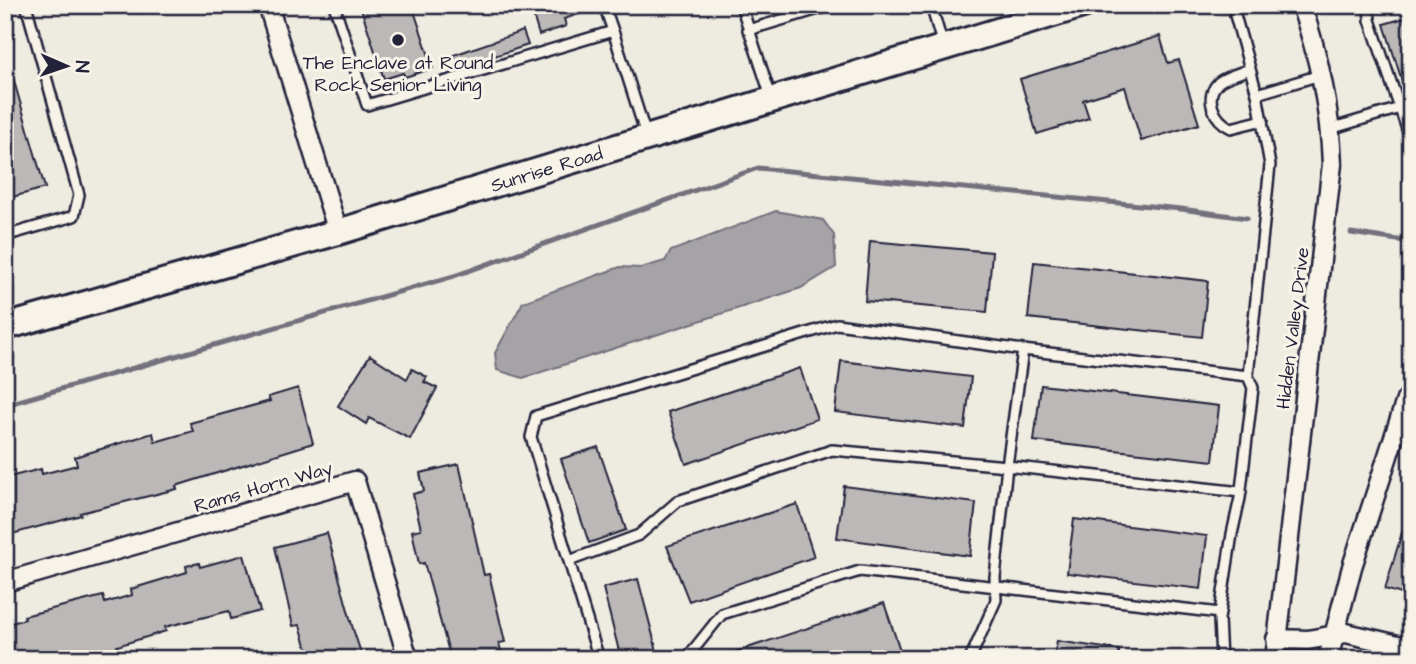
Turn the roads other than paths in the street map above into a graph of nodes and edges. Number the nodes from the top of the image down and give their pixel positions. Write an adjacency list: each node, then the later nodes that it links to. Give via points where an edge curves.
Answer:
1 (26, 5): 25 (lane, via 79,195 74,216)
2 (268, 5): 24 (street)
3 (334, 5): 13 (lane, via 368,105)
4 (604, 5): 13 (lane)
5 (741, 5): 12 (lane)
6 (832, 5): 12 (lane)
7 (931, 5): 14 (lane)
8 (1301, 5): 16 (street, Hidden Valley Drive)
9 (1372, 5): 19 (lane, via 1370,20)
10 (1073, 7): 14 (main road, Sunrise Road)
11 (1235, 15): 15 (lane)
12 (748, 30): 18 (lane)
13 (613, 31): 22 (lane)
14 (944, 47): 18 (main road, Sunrise Road)
15 (1250, 69): 17 (lane); 20 (lane, via 1220,81 1214,90 1213,110 1231,128)
16 (1320, 75): 17 (lane); 21 (street, Hidden Valley Drive)
17 (1257, 94): 20 (lane)
18 (772, 100): 22 (main road, Sunrise Road)
19 (1400, 108): 21 (lane); 23 (lane)
20 (1263, 121): 28 (lane, via 1270,165)
21 (1330, 129): 37 (street, Hidden Valley Drive, via 1332,164 1319,288)
22 (647, 137): 24 (main road, Sunrise Road)
23 (1411, 141)
24 (338, 232): 26 (main road, Sunrise Road)
25 (5, 236)
26 (5, 327)
27 (1023, 350): 28 (lane); 30 (lane); 32 (lane, via 836,324 536,416 531,437)
28 (1248, 376): 31 (lane, via 1253,388)
29 (1411, 394): 36 (street, via 1352,567)
30 (1006, 466): 31 (lane); 32 (lane, via 832,450 678,501 639,535); 34 (lane)
31 (1241, 492): 35 (lane)
32 (569, 561): 40 (lane)
33 (5, 582): 39 (street, Rams Horn Way, via 355,481)
34 (995, 587): 35 (lane); 41 (lane, via 860,571 722,614); 42 (lane, via 996,600)
35 (1220, 613): 43 (lane)
36 (1335, 634): 37 (street, via 1308,640); 38 (street); 45 (street)
37 (1276, 639): 44 (street, Hidden Valley Drive)
38 (1411, 648)
39 (408, 659)
40 (599, 659)
41 (686, 659)
42 (970, 659)
43 (1221, 659)
44 (1275, 659)
45 (1328, 659)

